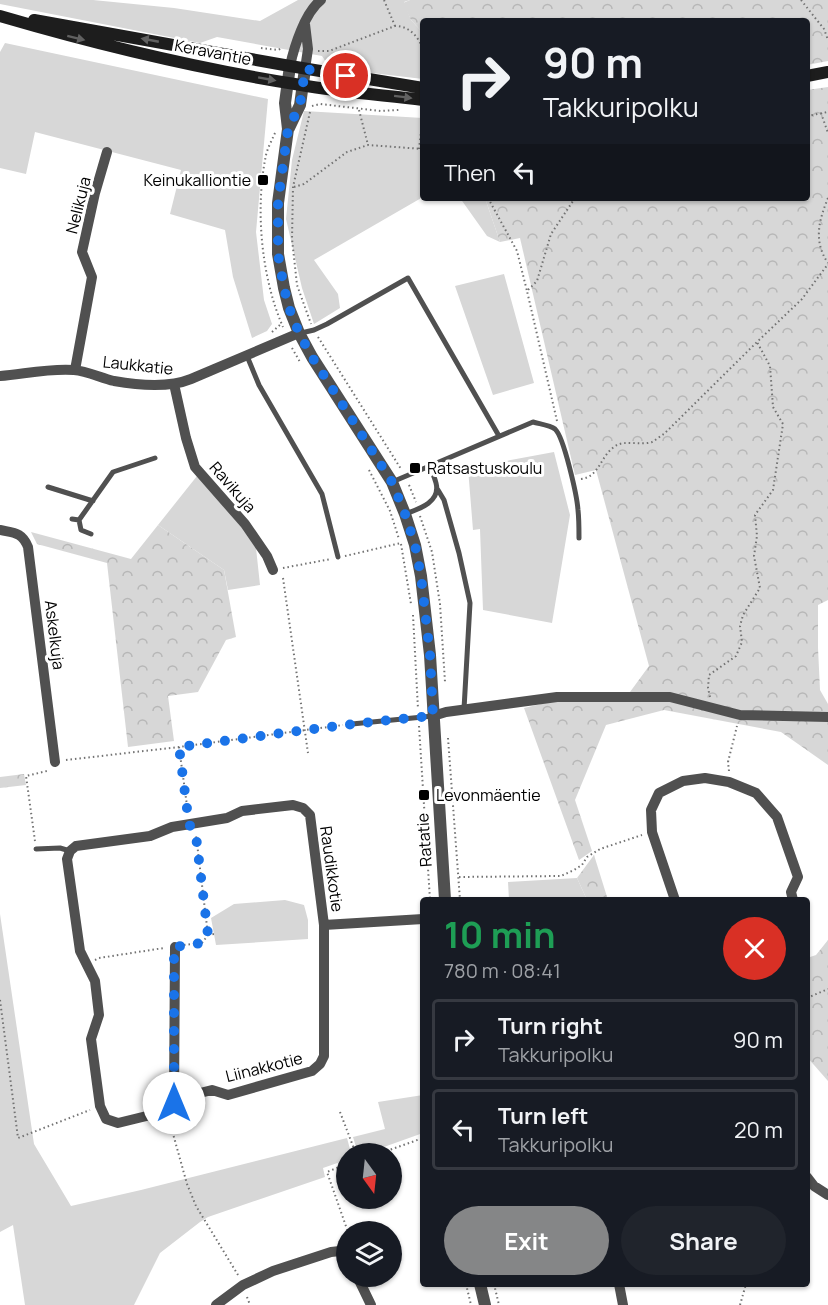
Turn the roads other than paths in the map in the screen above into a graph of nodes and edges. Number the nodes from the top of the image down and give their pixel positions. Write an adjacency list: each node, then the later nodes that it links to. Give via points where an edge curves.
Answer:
1 (321, 0): 3 (street)
2 (0, 15): 4 (main road, Keravantie, one-way to 2); 8 (main road, Keravantie, one-way to 8, via 191,66)
3 (305, 24): 4 (street); 5 (street)
4 (290, 66): 5 (main road, Keravantie); 8 (street, Ratatie)
5 (305, 69): 9 (street, Ratatie); 10 (main road, Keravantie)
6 (828, 72): 7 (main road)
7 (810, 75)
8 (287, 83): 9 (main road, Keravantie); 12 (street, Ratatie)
9 (303, 86): 11 (main road, Keravantie, one-way to 11); 12 (street, Ratatie, via 300,105)
10 (420, 88)
11 (420, 100)
12 (288, 129): 14 (street, Ratatie, via 278,202 278,254 289,308)
13 (107, 152): 16 (street, Nelikuja, via 82,252 92,277)
14 (299, 333): 15 (street, Laukkatie); 19 (lane, via 314,330 408,278); 22 (street, Ratatie)
15 (247, 356): 18 (street, Laukkatie); 32 (lane, via 259,385 322,494)
16 (75, 370): 17 (street, Laukkatie); 18 (street, Laukkatie, via 118,381)
17 (0, 376)
18 (174, 384): 33 (street, Ravikuja, via 195,467 245,524)
19 (499, 436): 21 (lane); 31 (lane, via 533,422 555,429 561,437 572,480)
20 (155, 458): 25 (lane, via 113,472)
21 (424, 468): 22 (lane); 24 (lane, via 434,475)
22 (392, 482): 26 (street, Ratatie)
23 (48, 487): 25 (lane)
24 (438, 490): 26 (lane, via 423,507); 34 (lane, via 444,500 470,603)
25 (93, 501): 28 (lane)
26 (405, 514): 35 (street, Ratatie, via 421,576)
27 (72, 519): 28 (lane)
28 (79, 520): 30 (lane, via 81,530)
29 (0, 530): 38 (street, Askelkuja, via 20,534 28,547)
30 (92, 534)
31 (579, 538)
32 (338, 557)
33 (273, 570)
34 (464, 709): 35 (street); 36 (street, via 557,697 670,697 740,714)
35 (433, 716): 37 (lane); 42 (street, Ratatie)
36 (828, 717)
37 (352, 723)
38 (55, 762)
39 (36, 849): 40 (lane)
40 (70, 851): 45 (street, Raudikkotie, via 76,846 150,836 172,827 293,805 310,815); 47 (street, Liinakkotie, via 80,951 95,981 99,1015 91,1039 100,1106 106,1119 118,1124)
41 (792, 896): 43 (street, via 798,877 777,817 756,793 705,778 683,781 659,793 651,810 652,832)
42 (445, 897)
43 (674, 897)
44 (420, 919): 45 (street)
45 (324, 925): 47 (street, Liinakkotie, via 324,1056 320,1064 312,1071 228,1095 212,1090 184,1097)
46 (174, 947): 47 (street)
47 (171, 1107)
48 (810, 1181): 49 (street)
49 (828, 1195)
50 (336, 1251): 54 (street, via 273,1271 243,1285)
51 (362, 1287): 55 (street)
52 (481, 1287): 56 (street)
53 (619, 1287): 57 (street)
54 (216, 1305)
55 (371, 1305)
56 (485, 1305)
57 (623, 1305)

